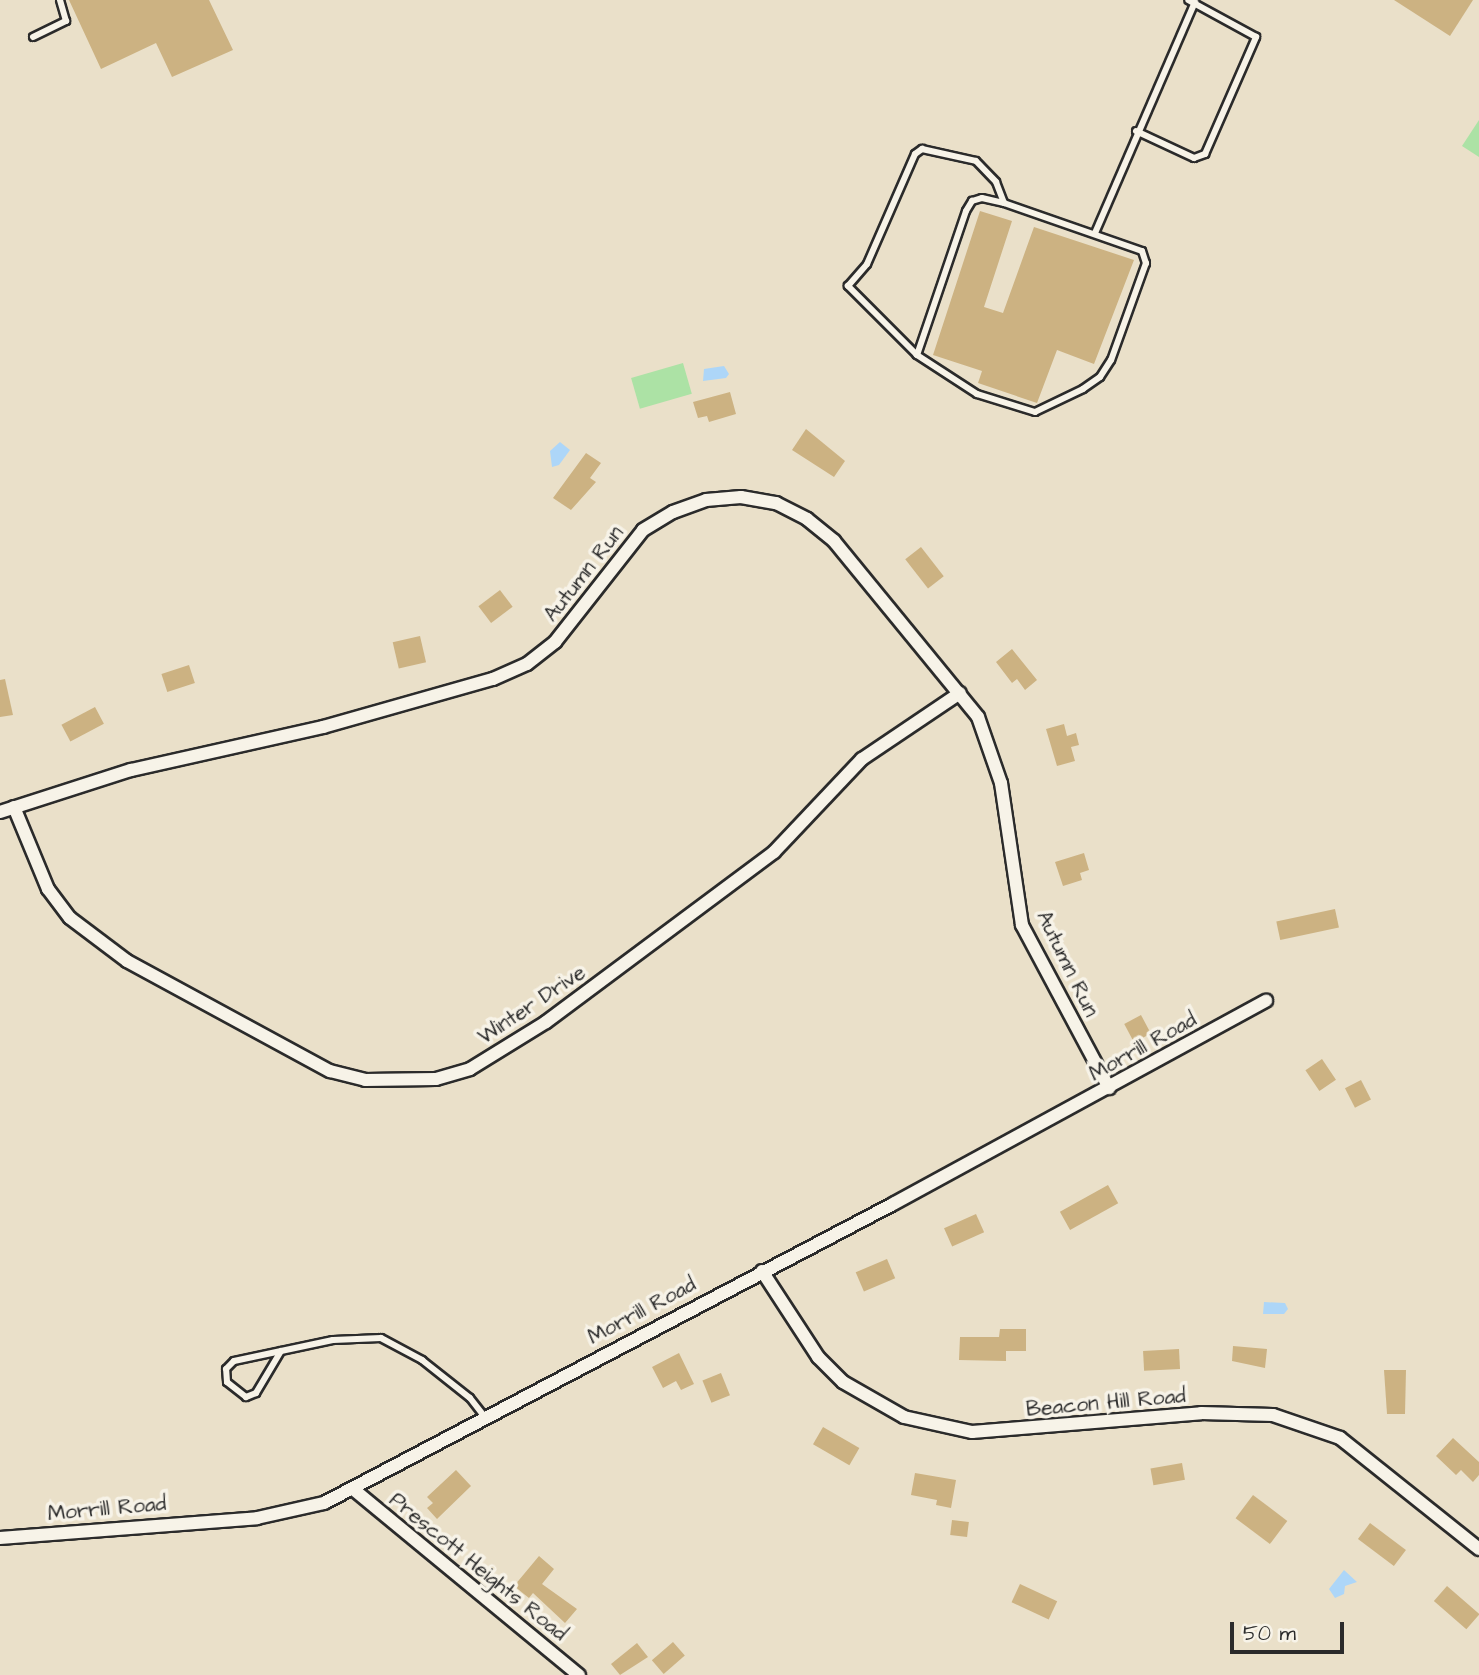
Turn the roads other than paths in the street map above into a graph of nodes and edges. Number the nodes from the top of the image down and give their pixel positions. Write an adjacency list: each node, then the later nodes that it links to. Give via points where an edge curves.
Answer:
1 (60, 0): 3 (lane, via 66,21)
2 (1193, 1): 4 (lane); 4 (lane, via 1256,37 1205,154 1194,158)
3 (33, 37)
4 (1136, 131): 6 (lane)
5 (1004, 203): 6 (lane); 7 (lane, via 982,198 972,201 966,211); 7 (lane, via 996,182 976,161 922,149 915,153 867,264 848,286)
6 (1095, 233): 7 (lane, via 1142,251 1146,263 1111,360 1100,377 1083,389 1035,412 976,394)
7 (917, 355)
8 (960, 693): 9 (street, Autumn Run, via 834,541 807,519 776,503 741,497 706,500 643,530 555,642 527,664 426,700 131,770); 9 (street, Winter Drive, via 862,760 774,852 546,1022 470,1069 436,1079 365,1080 330,1071 107,948 70,918 48,889); 12 (street, Autumn Run, via 978,717 992,749 1022,925)
9 (13, 807): 10 (street, Autumn Run)
10 (0, 812)
11 (1266, 1002): 12 (street, Morrill Road)
12 (1109, 1088): 13 (street, Morrill Road)
13 (762, 1271): 15 (street, Morrill Road); 18 (street, Beacon Hill Road, via 818,1357 843,1382 904,1417 972,1432 1213,1413 1273,1415 1340,1438)
14 (281, 1351): 14 (lane, via 234,1361 226,1369 227,1382 246,1398 256,1394); 15 (lane, via 333,1340 381,1338 422,1360 470,1398)
15 (484, 1416): 16 (street, Morrill Road)
16 (353, 1489): 17 (street, Morrill Road, via 292,1513 257,1518); 19 (street, Prescott Heights Road)
17 (0, 1538)
18 (1479, 1549)
19 (579, 1675)

